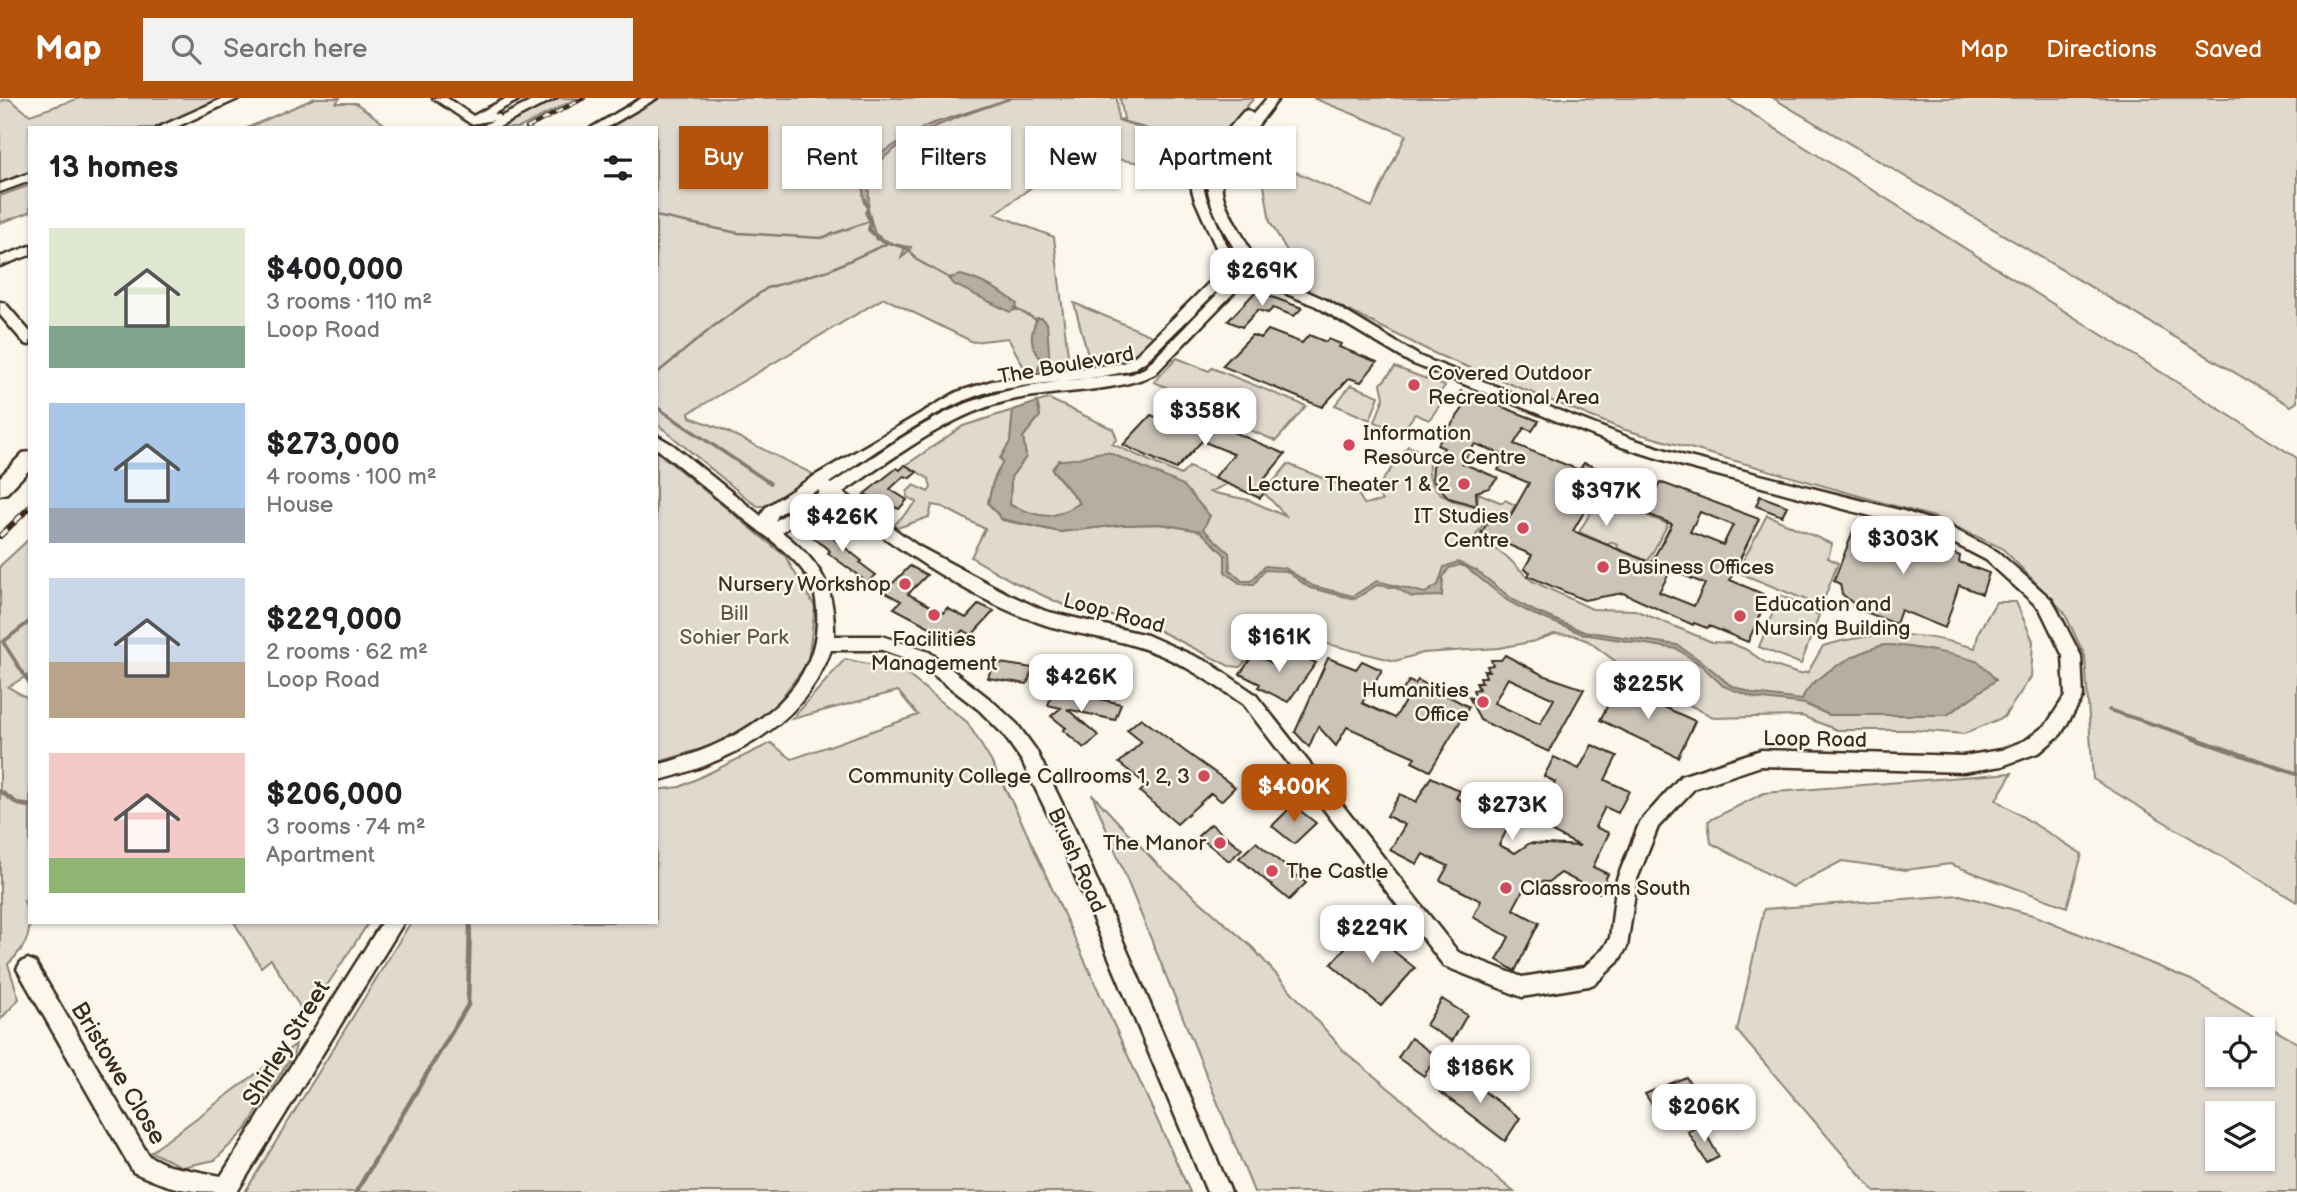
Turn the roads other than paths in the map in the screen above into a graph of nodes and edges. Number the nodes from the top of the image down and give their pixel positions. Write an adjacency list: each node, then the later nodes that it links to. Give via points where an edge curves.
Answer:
1 (234, 98): 11 (street)
2 (439, 98): 10 (street)
3 (516, 98): 10 (street)
4 (537, 98): 9 (main road)
5 (549, 98): 9 (main road)
6 (651, 98): 12 (street)
7 (1261, 98): 17 (street, via 1199,171 1198,190 1229,261)
8 (1273, 98): 17 (street, via 1213,181 1219,205 1247,259)
9 (491, 122): 10 (main road)
10 (469, 125)
11 (168, 126)
12 (601, 126)
13 (28, 178): 14 (street)
14 (0, 188)
15 (28, 251): 16 (street)
16 (0, 262)
17 (1239, 271): 24 (street, The Boulevard, via 1131,365 975,390 942,405); 24 (street, Loop Road, via 1321,303 1416,360 1627,443 1940,529 1992,556 2046,604 2072,656 2074,697 2054,729 2033,746 2003,758 1962,764 1761,758 1688,782 1650,822 1627,879 1620,940 1611,955 1589,976 1522,987 1451,959 1249,699 1204,668 1141,640 1041,617 1002,599 912,550)
18 (0, 306): 19 (street)
19 (28, 339)
20 (658, 442): 26 (street)
21 (28, 444): 23 (main road)
22 (28, 460): 25 (main road)
23 (0, 470)
24 (824, 487): 27 (street, The Boulevard); 28 (street, The Boulevard)
25 (0, 488)
26 (719, 490): 27 (street, via 745,508); 28 (street)
27 (772, 511): 28 (street)
28 (767, 530): 29 (street, via 812,572 824,597)
29 (826, 643): 30 (street, via 809,681 777,715 732,746); 34 (street, Brush Road, via 882,643 923,657 1010,729 1029,756 1066,832)
30 (658, 772)
31 (393, 924): 33 (street, Shirley Street)
32 (28, 969): 33 (street, Bristowe Close, via 141,1164 167,1177)
33 (225, 1190)
34 (1219, 1192)

